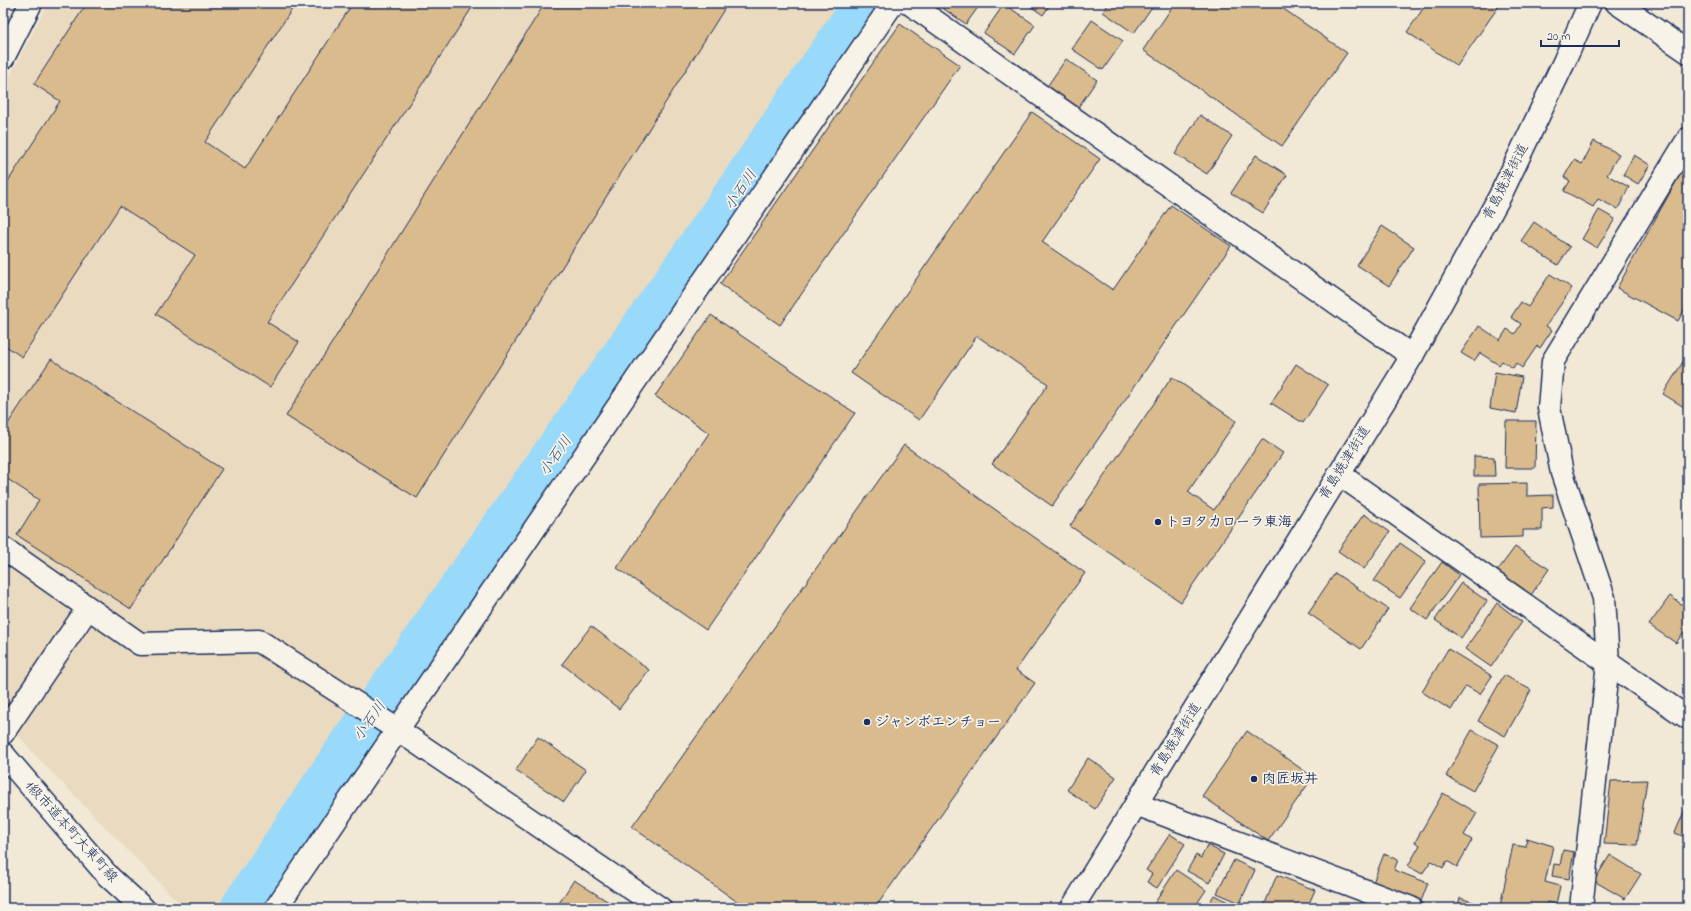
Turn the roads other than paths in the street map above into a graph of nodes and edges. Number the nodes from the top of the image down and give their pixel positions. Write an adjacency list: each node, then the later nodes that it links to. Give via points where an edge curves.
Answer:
1 (31, 3): 7 (street)
2 (893, 3): 15 (street)
3 (909, 3): 9 (street)
4 (1590, 3): 9 (street, 青島焼津街道, via 1500,196)
5 (1617, 3): 6 (street)
6 (1688, 52)
7 (3, 58)
8 (1688, 139): 13 (street, via 1552,360 1549,408 1562,473 1604,598)
9 (1412, 356): 10 (street, 青島焼津街道)
10 (1339, 474): 13 (street); 18 (street, 青島焼津街道)
11 (3, 548): 12 (street)
12 (88, 608): 15 (street, via 140,644 259,641); 16 (street)
13 (1608, 663): 14 (street); 24 (street)
14 (1688, 718)
15 (398, 730): 20 (street); 21 (street)
16 (3, 734)
17 (3, 754): 19 (street, 1級市道本町大東町線, via 108,876)
18 (1136, 804): 22 (street, 青島焼津街道); 23 (street)
19 (143, 908)
20 (276, 908)
21 (660, 908)
22 (1072, 908)
23 (1411, 908)
24 (1581, 908)

